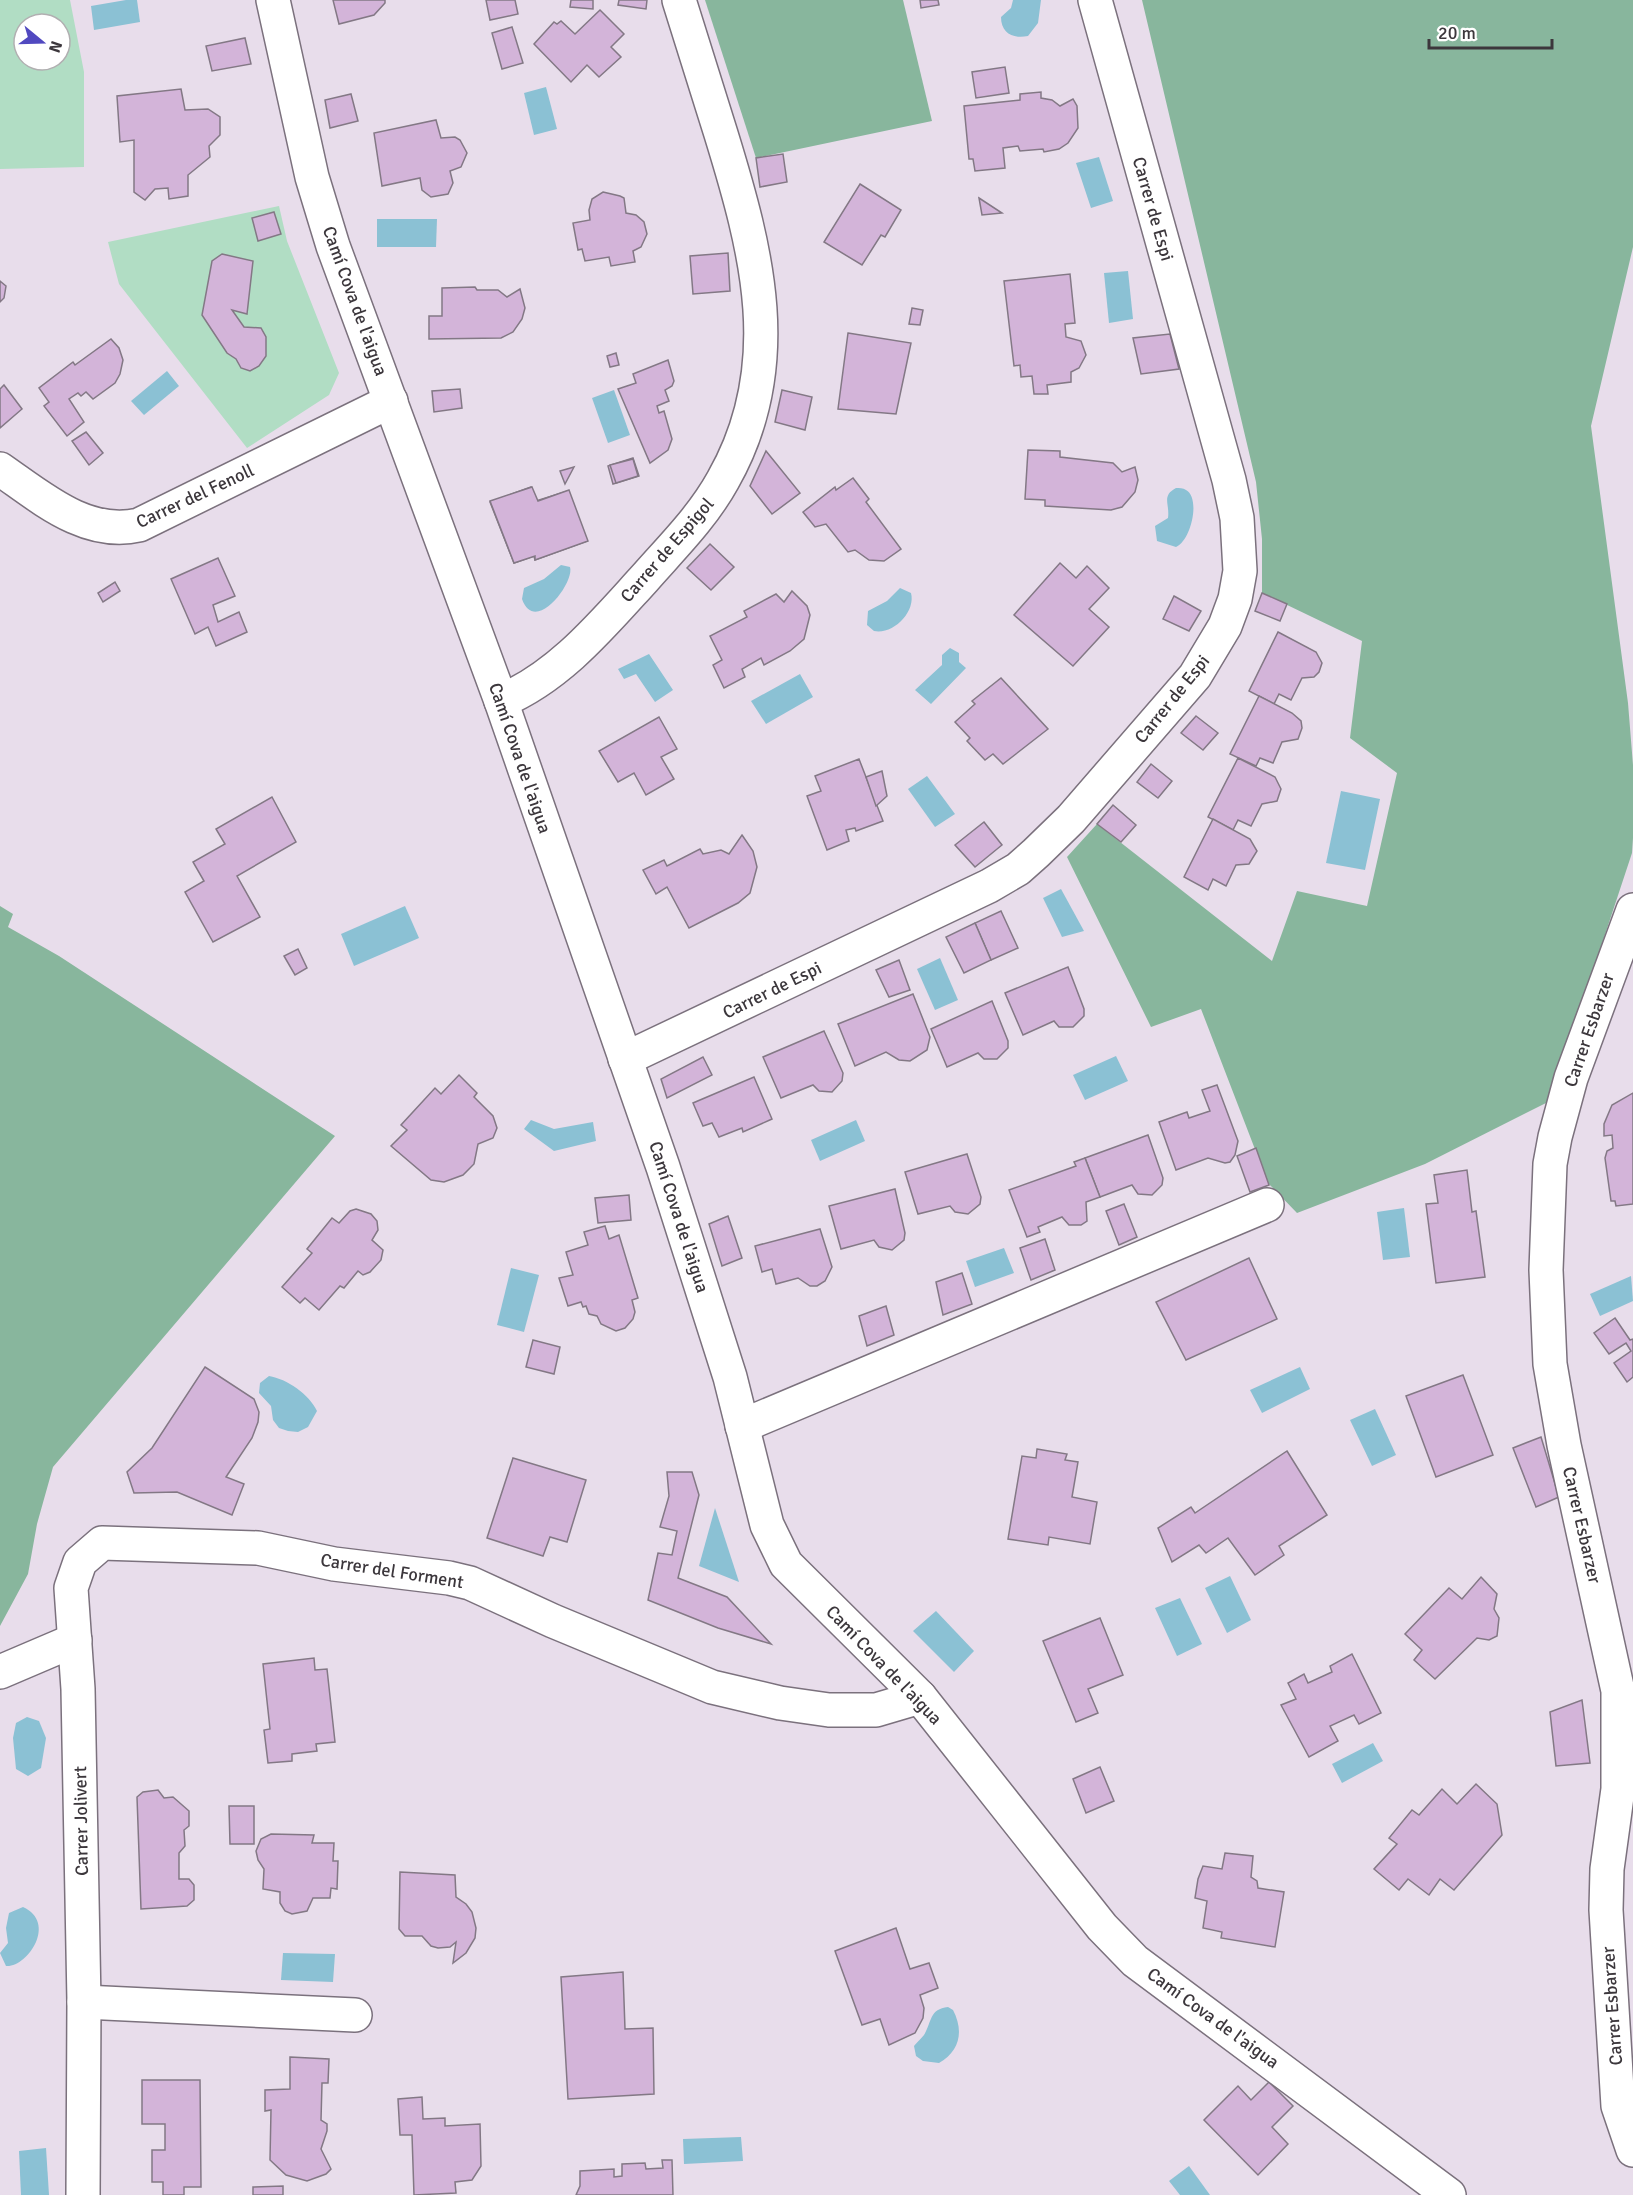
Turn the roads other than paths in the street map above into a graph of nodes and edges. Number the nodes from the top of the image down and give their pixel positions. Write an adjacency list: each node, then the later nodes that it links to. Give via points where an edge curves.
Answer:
1 (273, 0): 4 (street, Camí Cova de l'aigua, via 312,177 333,246)
2 (679, 0): 6 (street, Carrer de Espigol, via 754,250 761,323 751,411 728,471 703,513 634,590 545,679)
3 (1095, 0): 8 (street, Carrer de Espi, via 1238,518 1240,571 1226,626 1195,676 1071,819 1018,869 946,908)
4 (391, 400): 5 (street, Carrer del Fenoll, via 139,525 119,530 84,521); 6 (street, Camí Cova de l'aigua)
5 (0, 469)
6 (501, 701): 8 (street, Camí Cova de l'aigua)
7 (1633, 910): 13 (street, Carrer Esbarzer, via 1561,1112 1550,1164 1546,1242 1546,1325 1564,1445)
8 (625, 1059): 10 (street, Camí Cova de l'aigua, via 717,1331)
9 (1267, 1205): 10 (street)
10 (742, 1426): 14 (street, Camí Cova de l'aigua, via 767,1525 786,1564)
11 (75, 1640): 12 (street); 14 (street, Carrer del Forment, via 71,1588 80,1562 102,1543 227,1545 470,1583 712,1687 745,1696 828,1710 876,1710); 16 (street, Carrer Jolivert)
12 (0, 1672)
13 (1626, 1687): 15 (street, Carrer Esbarzer, via 1605,1910)
14 (920, 1698): 20 (street, Camí Cova de l'aigua, via 1102,1927 1135,1961)
15 (1622, 1997): 18 (street, Carrer Esbarzer, via 1618,2106)
16 (84, 2002): 17 (street); 19 (street, Carrer Jolivert)
17 (355, 2015)
18 (1633, 2150)
19 (83, 2195)
20 (1449, 2195)

